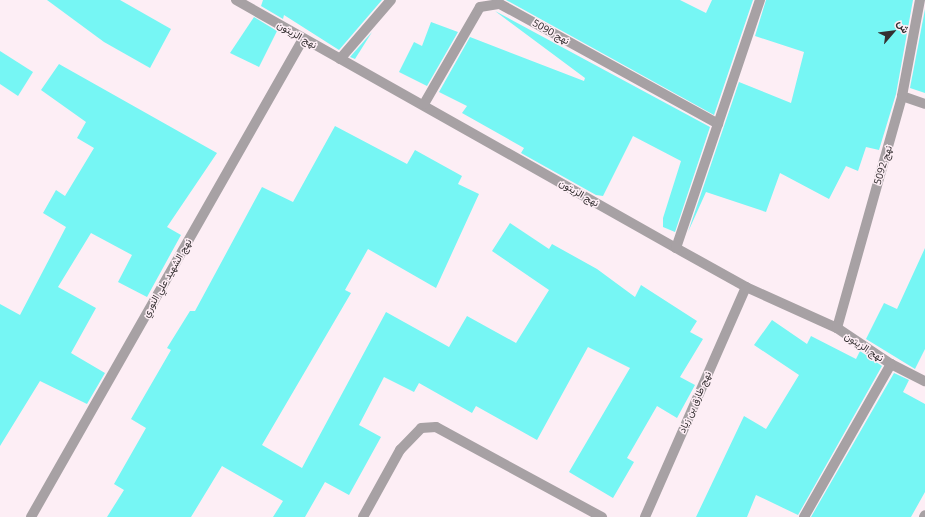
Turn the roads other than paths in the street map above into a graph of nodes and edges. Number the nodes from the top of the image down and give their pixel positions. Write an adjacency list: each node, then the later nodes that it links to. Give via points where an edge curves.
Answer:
1 (236, 0): 5 (street, نهج الزيتون)
2 (391, 0): 6 (street)
3 (760, 0): 10 (street)
4 (920, 0): 7 (street, نهج 5092)
5 (304, 39): 6 (street, نهج الزيتون); 16 (street, نهج الشهيد علي النوري)
6 (340, 59): 8 (street, نهج الزيتون)
7 (902, 96): 9 (street); 13 (street, نهج 5092)
8 (424, 104): 10 (street, نهج 5090, via 480,7 500,4); 11 (street, نهج الزيتون)
9 (925, 104)
10 (718, 124): 11 (street)
11 (676, 248): 12 (street, نهج الزيتون)
12 (746, 286): 13 (street, نهج الزيتون); 19 (street, نهج طارق بن زياد)
13 (837, 328): 14 (street, نهج الزيتون)
14 (891, 364): 15 (street, نهج الزيتون); 20 (street)
15 (925, 381)
16 (31, 517)
17 (363, 517): 18 (street, via 400,450 421,428 436,427)
18 (602, 517)
19 (645, 517)
20 (804, 517)

